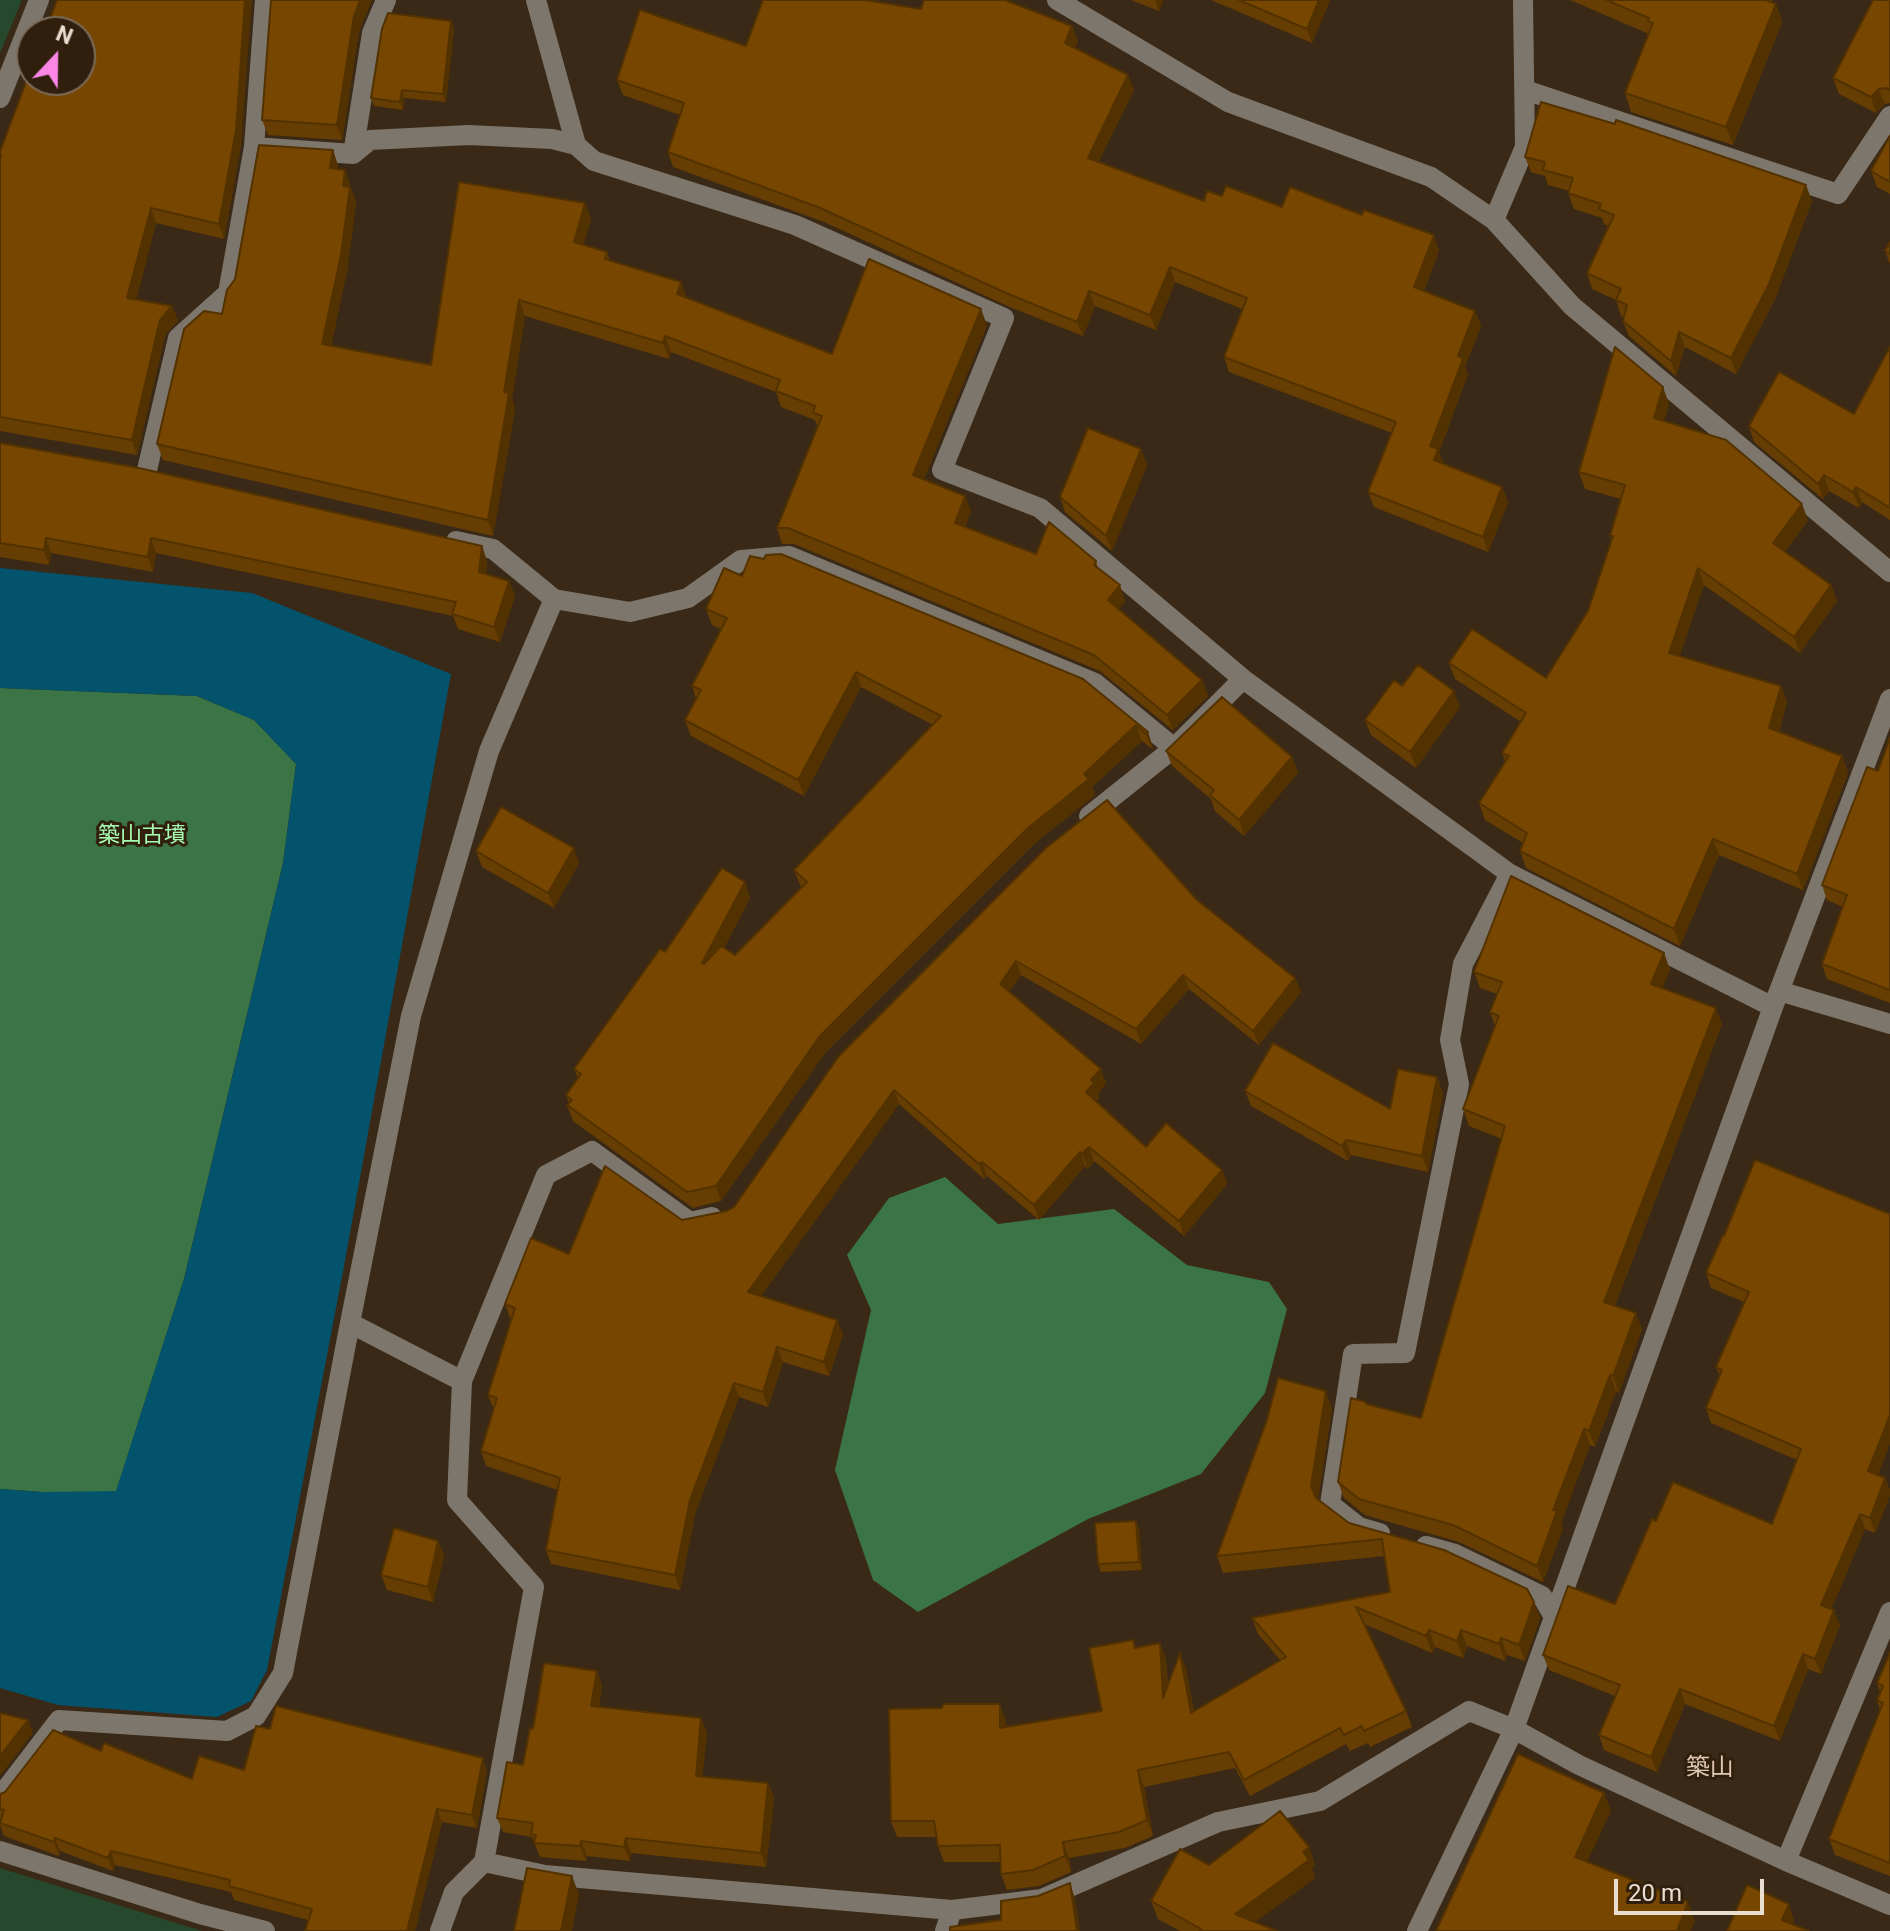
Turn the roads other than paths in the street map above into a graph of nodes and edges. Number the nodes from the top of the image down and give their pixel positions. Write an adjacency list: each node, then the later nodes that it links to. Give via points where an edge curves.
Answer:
1 (39, 0): 8 (street)
2 (265, 0): 11 (street)
3 (386, 0): 12 (street, via 372,33)
4 (536, 0): 10 (street)
5 (1057, 0): 13 (street, via 1228,102 1431,177)
6 (1523, 0): 7 (street)
7 (1525, 90): 9 (street, via 1838,194); 13 (street, via 1525,147)
8 (0, 98)
9 (1890, 116)
10 (576, 145): 12 (street, via 469,135 370,140); 18 (street, via 594,161 795,225 1004,318 942,470 1040,508)
11 (254, 147): 12 (street); 14 (street, via 228,293 178,338)
12 (353, 154)
13 (1494, 220): 16 (street, via 1572,306)
14 (147, 470)
15 (433, 535): 17 (street, via 493,549)
16 (1890, 572)
17 (554, 599): 20 (street, via 630,612 688,598 741,560 789,556 1095,683); 26 (street, via 489,751 411,1016)
18 (1243, 679): 20 (street); 22 (street)
19 (1890, 699): 23 (street)
20 (1174, 748): 21 (street)
21 (1079, 825)
22 (1510, 874): 23 (street); 29 (street, via 1463,964 1450,1040 1459,1084 1405,1353 1353,1354 1330,1504 1359,1527 1455,1554 1542,1596)
23 (1776, 999): 24 (street); 29 (street)
24 (1890, 1024)
25 (729, 1213): 27 (street, via 690,1222 592,1151 546,1175)
26 (350, 1323): 27 (street); 31 (street, via 283,1673 256,1716 227,1731 59,1720)
27 (462, 1381): 34 (street, via 457,1500 534,1587)
28 (1890, 1612): 33 (street)
29 (1554, 1617): 30 (street)
30 (1514, 1729): 33 (street, via 1579,1765); 36 (street, via 1469,1711 1320,1801 1218,1822 1042,1899); 40 (street)
31 (0, 1797)
32 (0, 1851): 37 (street)
33 (1786, 1861): 35 (street)
34 (484, 1862): 36 (street, via 545,1875); 38 (street, via 454,1892)
35 (1890, 1905)
36 (952, 1910): 39 (street)
37 (265, 1931)
38 (440, 1931)
39 (945, 1931)
40 (1417, 1931)

